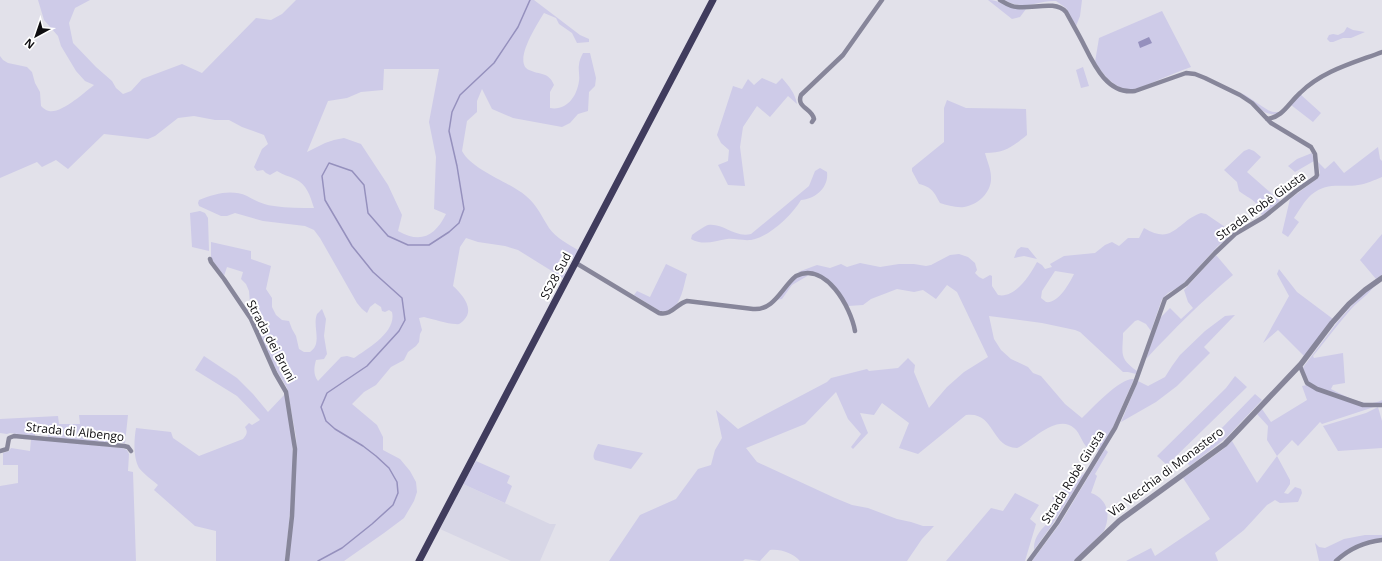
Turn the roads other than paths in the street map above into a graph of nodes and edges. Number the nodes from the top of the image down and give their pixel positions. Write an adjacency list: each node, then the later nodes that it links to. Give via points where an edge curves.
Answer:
1 (713, 0): 8 (main road, SS28 Sud)
2 (882, 0): 6 (street, via 843,55 801,95 800,103 813,115)
3 (1000, 0): 5 (street, Strada Robè Giusta, via 1016,7 1051,3 1060,5 1098,71 1108,82 1120,89 1133,92 1192,73 1237,93 1252,103)
4 (1382, 52): 5 (street, via 1324,75 1301,92 1278,116)
5 (1267, 119): 18 (street, Strada Robè Giusta, via 1312,148 1317,176 1258,222 1235,234 1183,287 1165,299 1135,383 1115,428 1057,523)
6 (812, 122)
7 (210, 259): 16 (street, Strada dei Bruni, via 249,317 286,392 295,449)
8 (576, 263): 10 (street, via 664,314 687,301 762,309 772,303 796,276 814,274 826,280 837,291 850,313); 17 (main road, SS28 Sud)
9 (1382, 278): 11 (street, Via Vecchia di Monastero, via 1349,304)
10 (855, 331)
11 (1300, 366): 12 (street, via 1307,383 1316,390 1361,405); 19 (street, Via Vecchia di Monastero, via 1225,444 1118,521)
12 (1382, 405)
13 (0, 451): 14 (street, Strada di Albengo, via 7,449 9,438 13,436 124,446)
14 (132, 451)
15 (1382, 540): 20 (street, via 1367,542 1353,548)
16 (287, 561)
17 (419, 561)
18 (1029, 561)
19 (1077, 561)
20 (1336, 561)

